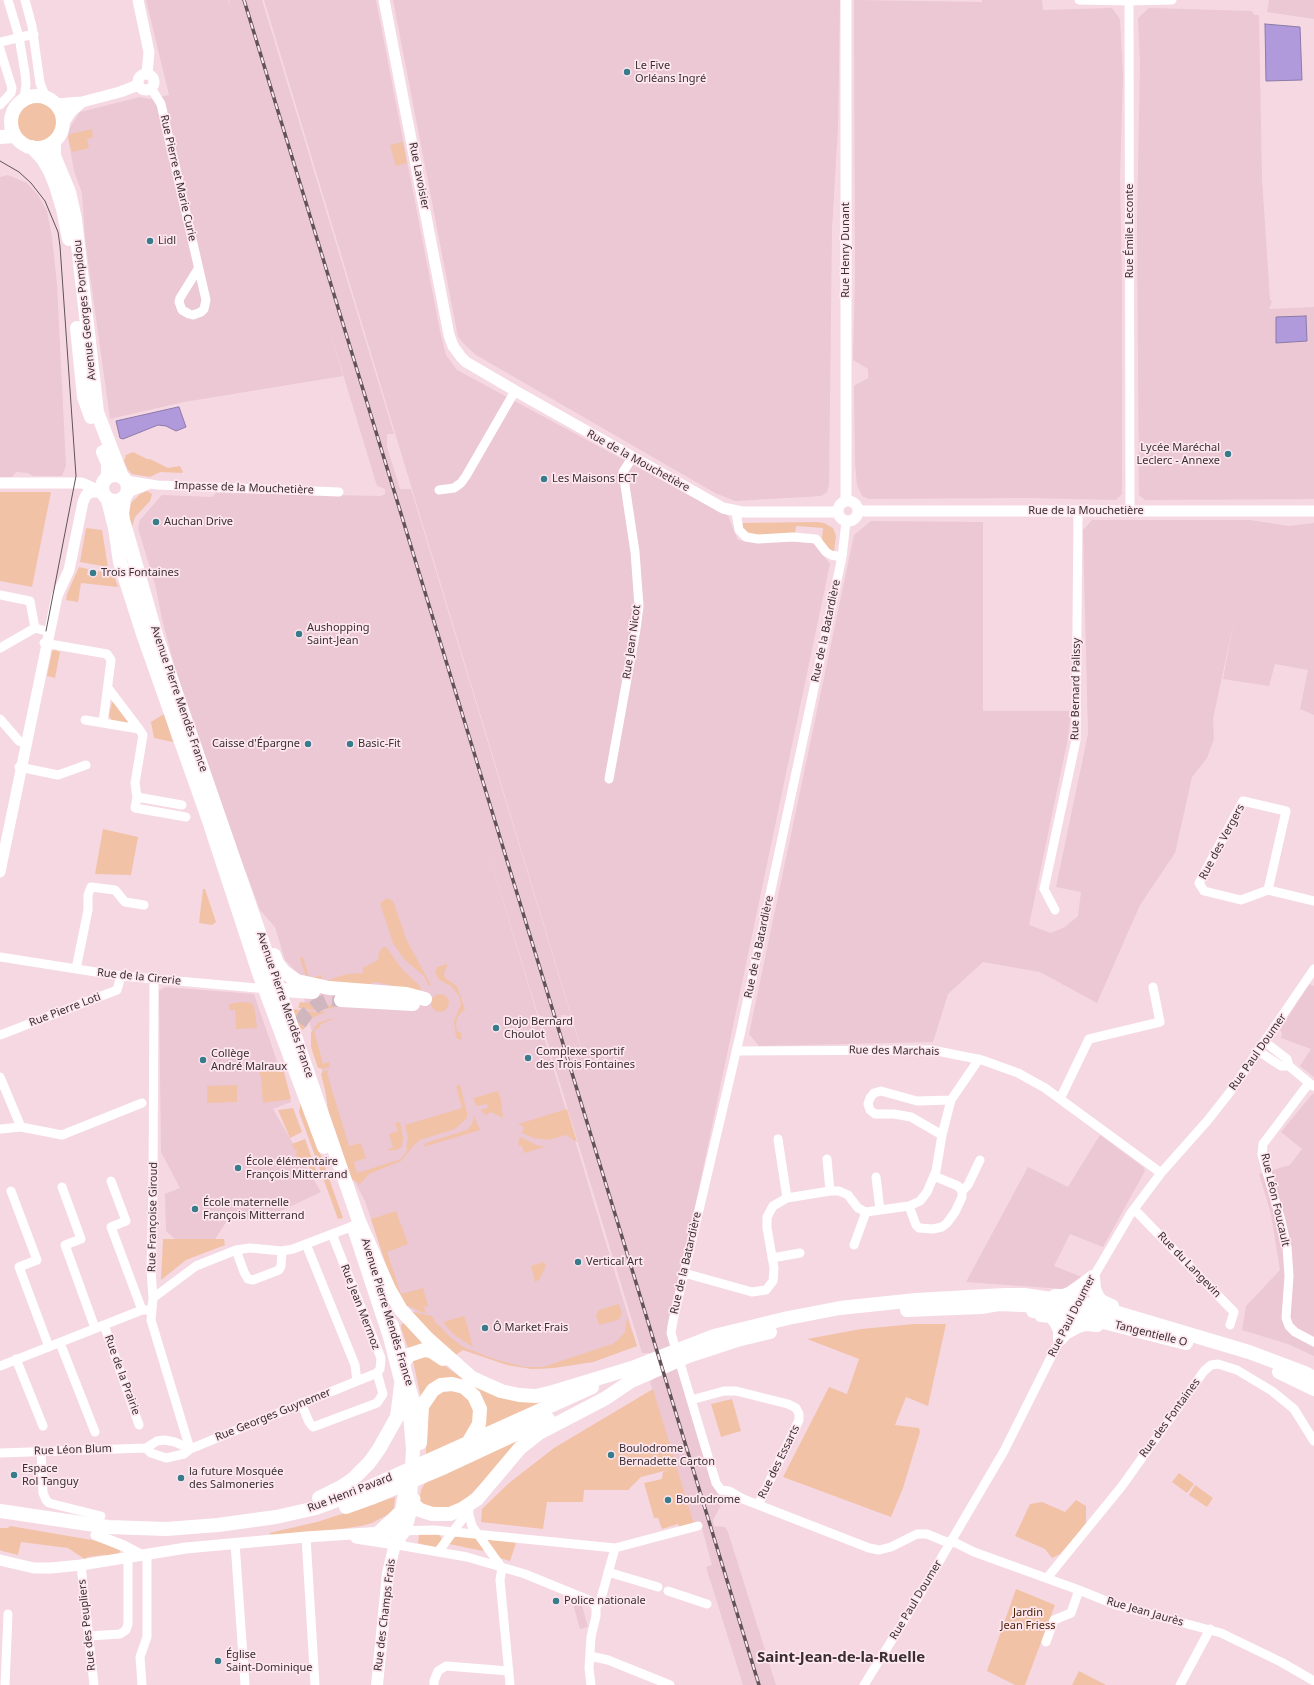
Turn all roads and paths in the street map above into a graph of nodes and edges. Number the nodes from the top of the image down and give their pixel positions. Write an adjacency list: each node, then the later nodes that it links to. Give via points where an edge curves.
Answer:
1 (8, 0): 10 (street)
2 (25, 0): 9 (street)
3 (138, 0): 13 (street, via 149,52)
4 (384, 0): 27 (street, Rue Lavoisier, via 449,335)
5 (846, 0): 35 (street, Rue Henry Dunant)
6 (1079, 0): 8 (street)
7 (1172, 0): 8 (street)
8 (1129, 1): 37 (street, Rue Émile Leconte)
9 (34, 34): 10 (street); 17 (street, via 40,83)
10 (19, 37): 11 (street); 16 (street, via 26,84)
11 (0, 42)
12 (0, 49): 19 (street, via 12,88)
13 (147, 74): 14 (street, via 140,76 137,80); 15 (street, via 152,76 154,81)
14 (138, 85): 15 (street, via 143,90); 18 (street)
15 (151, 88): 26 (street, Rue Pierre et Marie Curie, via 161,104)
16 (24, 99): 17 (main road, via 31,96); 20 (main road)
17 (51, 101): 18 (street); 21 (main road, via 60,110)
18 (82, 102): 21 (street)
19 (0, 105)
20 (6, 121): 22 (main road)
21 (63, 124): 24 (main road, via 62,131)
22 (15, 136): 23 (main road); 25 (main road, Avenue Georges Pompidou)
23 (0, 137)
24 (54, 142): 25 (main road); 32 (main road, Avenue Georges Pompidou, via 54,156 69,192 75,219 97,412)
25 (35, 151): 32 (main road, Avenue Georges Pompidou, via 50,171 63,209 70,242 84,397)
26 (198, 269): 26 (street, Rue Pierre et Marie Curie, via 179,302 182,310 193,315 201,312 206,305)
27 (456, 351): 28 (street, Rue de la Mouchetière, via 466,362)
28 (515, 391): 29 (street, Rue de la Mouchetière); 33 (street, via 461,483 451,489)
29 (632, 458): 39 (street, Rue de la Mouchetière, via 717,506); 56 (street, Rue Jean Nicot, via 623,472 634,544 639,606)
30 (0, 483): 32 (street, via 82,483)
31 (148, 484): 32 (street, Impasse de la Mouchetière); 32 (street, Impasse de la Mouchetière); 34 (street, Impasse de la Mouchetière)
32 (115, 487): 46 (street, via 86,495 69,570 57,596); 66 (main road, Avenue Pierre Mendès France, via 156,635); 73 (main road, Avenue Pierre Mendès France, via 115,528 120,562)
33 (439, 490)
34 (339, 492)
35 (846, 501): 40 (street, via 839,506); 41 (street, via 855,504)
36 (1078, 511): 37 (street, Rue de la Mouchetière); 41 (street, Rue de la Mouchetière); 65 (street, Rue Bernard Palissy, via 1076,740 1044,889)
37 (1130, 511): 38 (street, Rue de la Mouchetière)
38 (1314, 511)
39 (736, 512): 40 (street, Rue de la Mouchetière); 43 (street, via 738,530 746,537 816,539 829,554)
40 (838, 512): 42 (street, via 840,518)
41 (858, 512): 42 (street, via 853,520)
42 (846, 522): 43 (street, Rue de la Batardière)
43 (842, 558): 78 (street, Rue de la Batardière)
44 (0, 595): 45 (street, via 30,601)
45 (35, 628): 46 (street); 47 (street)
46 (47, 636): 48 (street, via 107,654 111,660); 53 (street)
47 (0, 648)
48 (108, 688): 51 (street); 52 (street)
49 (0, 719): 53 (street, via 19,741)
50 (85, 720): 51 (street)
51 (103, 723): 52 (street)
52 (139, 729): 57 (street, via 143,736 135,783)
53 (25, 744): 55 (street)
54 (86, 765): 55 (street, via 58,775)
55 (20, 767): 60 (street); 61 (street)
56 (609, 779)
57 (137, 797): 58 (street); 59 (street, via 135,808)
58 (182, 805)
59 (186, 817)
60 (0, 858)
61 (0, 872)
62 (1268, 890): 62 (street, Rue des Vergers, via 1286,811 1243,801 1199,883 1204,891 1241,900); 63 (street)
63 (1314, 901)
64 (144, 905): 68 (street, via 124,902 114,890 91,887)
65 (1055, 910)
66 (256, 922): 73 (main road, Avenue Pierre Mendès France); 74 (main road, via 265,930 277,963 296,981 329,988 406,994)
67 (0, 957): 68 (street, Rue de la Cirerie)
68 (76, 969): 70 (street, Rue de la Cirerie)
69 (1314, 969): 77 (street, Rue Paul Doumer)
70 (121, 976): 71 (street, Rue de la Cirerie); 76 (street, Rue Pierre Loti, via 117,990)
71 (154, 980): 73 (street, Rue de la Cirerie); 119 (street, Rue Françoise Giroud, via 151,1270)
72 (1153, 987): 85 (street, via 1160,1022 1089,1039)
73 (272, 990): 74 (main road); 98 (main road, Avenue Pierre Mendès France, via 271,1004); 108 (main road, Avenue Pierre Mendès France)
74 (421, 999): 75 (main road, via 417,1004)
75 (341, 1000)
76 (0, 1035)
77 (1265, 1042): 79 (street, Rue Paul Doumer); 82 (street, via 1287,1059)
78 (736, 1051): 81 (street, Rue des Marchais, via 932,1050); 116 (street, Rue de la Batardière)
79 (1258, 1051): 82 (street, via 1281,1066); 94 (street, Rue Paul Doumer, via 1208,1120)
80 (297, 1059): 98 (main road)
81 (979, 1059): 85 (street, Rue des Marchais, via 1018,1073); 86 (street)
82 (1289, 1066): 84 (street)
83 (0, 1077): 88 (street)
84 (1312, 1085): 130 (street, Rue Léon Foucault, via 1263,1144 1262,1155 1287,1247 1289,1276 1286,1318 1295,1332)
85 (1060, 1099): 94 (street, Rue des Marchais)
86 (951, 1100): 90 (street); 90 (street, via 917,1101 881,1091 874,1093 868,1104 875,1114 911,1117)
87 (142, 1103): 88 (street, via 62,1135)
88 (21, 1127): 89 (street)
89 (0, 1129)
90 (942, 1135): 95 (street)
91 (778, 1139): 103 (street)
92 (827, 1159): 101 (street)
93 (980, 1160): 102 (street, via 968,1185)
94 (1161, 1173): 105 (street, Rue Paul Doumer)
95 (934, 1176): 102 (street, via 958,1186); 104 (street, via 920,1201)
96 (876, 1177): 106 (street)
97 (111, 1181): 122 (street, via 126,1221 111,1227)
98 (337, 1182): 108 (main road, Avenue Pierre Mendès France)
99 (62, 1187): 127 (street, Rue de la Prairie, via 81,1239 64,1245)
100 (11, 1191): 132 (street, via 37,1260 19,1266)
101 (830, 1191): 103 (street); 107 (street, via 848,1195 858,1208)
102 (962, 1191): 104 (street, via 962,1197 952,1218 942,1227 919,1228)
103 (787, 1198): 115 (street, via 773,1206 767,1218)
104 (909, 1206): 106 (street)
105 (1134, 1209): 117 (street, Rue Paul Doumer); 126 (street, Rue du Langevin, via 1234,1312)
106 (880, 1210): 107 (street)
107 (866, 1212): 111 (street)
108 (356, 1224): 109 (street); 134 (street, Avenue Pierre Mendès France); 138 (main road, via 401,1310 427,1338); 141 (main road, Avenue Pierre Mendès France)
109 (332, 1234): 110 (street); 136 (street, Rue Jean Mermoz, via 381,1358)
110 (306, 1244): 113 (street); 139 (street, via 355,1365)
111 (854, 1245)
112 (236, 1250): 113 (street, via 250,1248); 113 (street, via 244,1272 248,1279 252,1280 279,1270); 119 (street, via 196,1266)
113 (282, 1251)
114 (800, 1253): 115 (street)
115 (772, 1258): 116 (street, via 773,1282 766,1290 752,1292)
116 (684, 1274): 142 (street, Rue de la Batardière, via 672,1336)
117 (1092, 1277): 118 (main road, via 1064,1296); 121 (street, Rue Paul Doumer); 128 (main road, via 1094,1289 1101,1301)
118 (1024, 1295): 121 (main road); 137 (main road, via 916,1300 788,1318 714,1336)
119 (153, 1298): 123 (street, Rue Françoise Giroud)
120 (981, 1307): 121 (main road, Tangentielle O); 129 (main road, via 1051,1316 1058,1324); 137 (main road, via 886,1311 802,1324 737,1340)
121 (1075, 1309): 125 (main road, Tangentielle O); 128 (main road, Tangentielle O, via 1131,1320 1144,1320); 129 (street, Rue Paul Doumer)
122 (142, 1310): 123 (street, Rue de la Prairie); 124 (street, Rue de la Prairie)
123 (152, 1310): 150 (street, Rue Françoise Giroud, via 151,1320)
124 (104, 1324): 127 (street, Rue de la Prairie); 144 (street, Rue de la Prairie)
125 (1114, 1325): 129 (main road, via 1086,1324 1065,1333); 140 (main road, Tangentielle O, via 1245,1360 1295,1379)
126 (1230, 1325)
127 (95, 1328): 131 (street, Rue de la Prairie)
128 (1174, 1330): 140 (main road, Tangentielle O, via 1249,1352)
129 (1060, 1340): 170 (street, Rue Paul Doumer, via 1004,1451)
130 (1314, 1342)
131 (60, 1343): 132 (street, Rue de la Prairie); 146 (street)
132 (49, 1347): 133 (street, Rue de la Prairie)
133 (16, 1359): 135 (street, Rue de la Prairie); 145 (street)
134 (404, 1362): 138 (main road, via 413,1352 431,1351); 141 (main road); 151 (street, Avenue Pierre Mendès France, via 417,1411)
135 (0, 1366)
136 (377, 1373): 139 (street, Rue Georges Guynemer); 143 (street, Rue Jean Mermoz, via 383,1394 377,1403 313,1427)
137 (631, 1374): 138 (main road, via 536,1396 501,1391); 148 (main road, Rue Henri Pavard); 155 (main road, via 606,1398 539,1433 520,1448); 167 (main road, Rue Henri Pavard, via 445,1467 371,1498 300,1521 219,1535 166,1538)
138 (472, 1378)
139 (357, 1381): 143 (street, Rue Georges Guynemer)
140 (1312, 1382)
141 (402, 1385): 151 (main road, Avenue Pierre Mendès France, via 410,1415); 161 (main road, via 397,1417 369,1463 341,1487)
142 (691, 1400): 154 (street, Rue de la Batardière, via 716,1483 721,1490); 157 (street, Rue des Essarts, via 724,1391 736,1391 796,1408 798,1420)
143 (302, 1403): 150 (street, Rue Georges Guynemer)
144 (139, 1425)
145 (43, 1426)
146 (95, 1432)
147 (1314, 1441): 182 (street, Rue des Fontaines, via 1299,1416 1280,1397 1237,1370 1218,1364 1211,1365 1204,1371 1122,1486)
148 (468, 1443): 151 (main road, via 479,1424 480,1409 474,1396 464,1387 441,1385 433,1390 422,1406); 161 (main road, Rue Henri Pavard, via 357,1493 316,1508)
149 (146, 1448): 150 (street, Rue Léon Blum, via 164,1440); 150 (street, Rue Léon Blum, via 151,1453 166,1458 184,1454); 152 (street, Rue Léon Blum)
150 (190, 1449)
151 (413, 1449): 156 (main road)
152 (41, 1451): 153 (street, Rue Léon Blum); 159 (street, via 43,1493 46,1500)
153 (0, 1453)
154 (726, 1491): 157 (street, Rue Jean Jaurès)
155 (477, 1499): 156 (main road, via 456,1512 442,1515 420,1510); 158 (street)
156 (409, 1502): 163 (street); 164 (street)
157 (758, 1505): 170 (street, Rue Jean Jaurès, via 879,1550 917,1534 927,1534)
158 (468, 1511): 165 (street); 166 (street, via 470,1522)
159 (101, 1516)
160 (4, 1517): 161 (main road, Rue Henri Pavard, via 108,1527 166,1529 218,1526); 167 (main road, Rue Henri Pavard)
161 (276, 1517)
162 (698, 1526): 174 (street)
163 (402, 1531): 164 (street); 165 (street); 173 (street)
164 (376, 1532): 168 (street)
165 (453, 1532): 166 (street); 175 (street)
166 (478, 1534): 174 (street); 180 (street)
167 (96, 1535): 171 (street)
168 (334, 1535): 169 (street); 173 (street)
169 (306, 1537): 172 (street); 199 (street)
170 (950, 1542): 182 (street, Rue Jean Jaurès); 205 (street, Rue Paul Doumer)
171 (120, 1544): 176 (street); 177 (street)
172 (235, 1544): 176 (street); 198 (street)
173 (398, 1545): 175 (street); 200 (main road, Rue des Champs Frais, via 388,1573)
174 (615, 1548): 181 (street)
175 (438, 1552): 180 (street, via 467,1557)
176 (144, 1555): 177 (street); 197 (street, via 146,1637 140,1657)
177 (124, 1558): 179 (street); 190 (street, via 128,1624 126,1630 120,1634)
178 (0, 1560): 179 (street, via 34,1568)
179 (81, 1566): 190 (street, Rue des Peupliers)
180 (502, 1568): 187 (street, via 526,1574 591,1601); 193 (street, via 500,1580)
181 (608, 1572): 183 (street); 187 (street, via 600,1602)
182 (1047, 1578): 184 (street, Rue Jean Jaurès)
183 (658, 1587)
184 (1079, 1590): 189 (street, Rue Jean Jaurès, via 1126,1608); 191 (street, via 1071,1613 1054,1620)
185 (668, 1591): 186 (street)
186 (707, 1604)
187 (596, 1606): 192 (street)
188 (8, 1614): 195 (street)
189 (1210, 1629): 194 (street, Rue Jean Jaurès, via 1281,1662); 206 (street)
190 (88, 1636): 196 (street, Rue des Peupliers)
191 (1046, 1642)
192 (590, 1656): 203 (street); 204 (street, via 608,1660)
193 (509, 1671): 201 (street, via 446,1666 438,1671); 202 (street)
194 (1314, 1681)
195 (5, 1685)
196 (94, 1685)
197 (142, 1685)
198 (245, 1685)
199 (315, 1685)
200 (377, 1685)
201 (434, 1685)
202 (510, 1685)
203 (592, 1685)
204 (670, 1685)
205 (864, 1685)
206 (1180, 1685)

